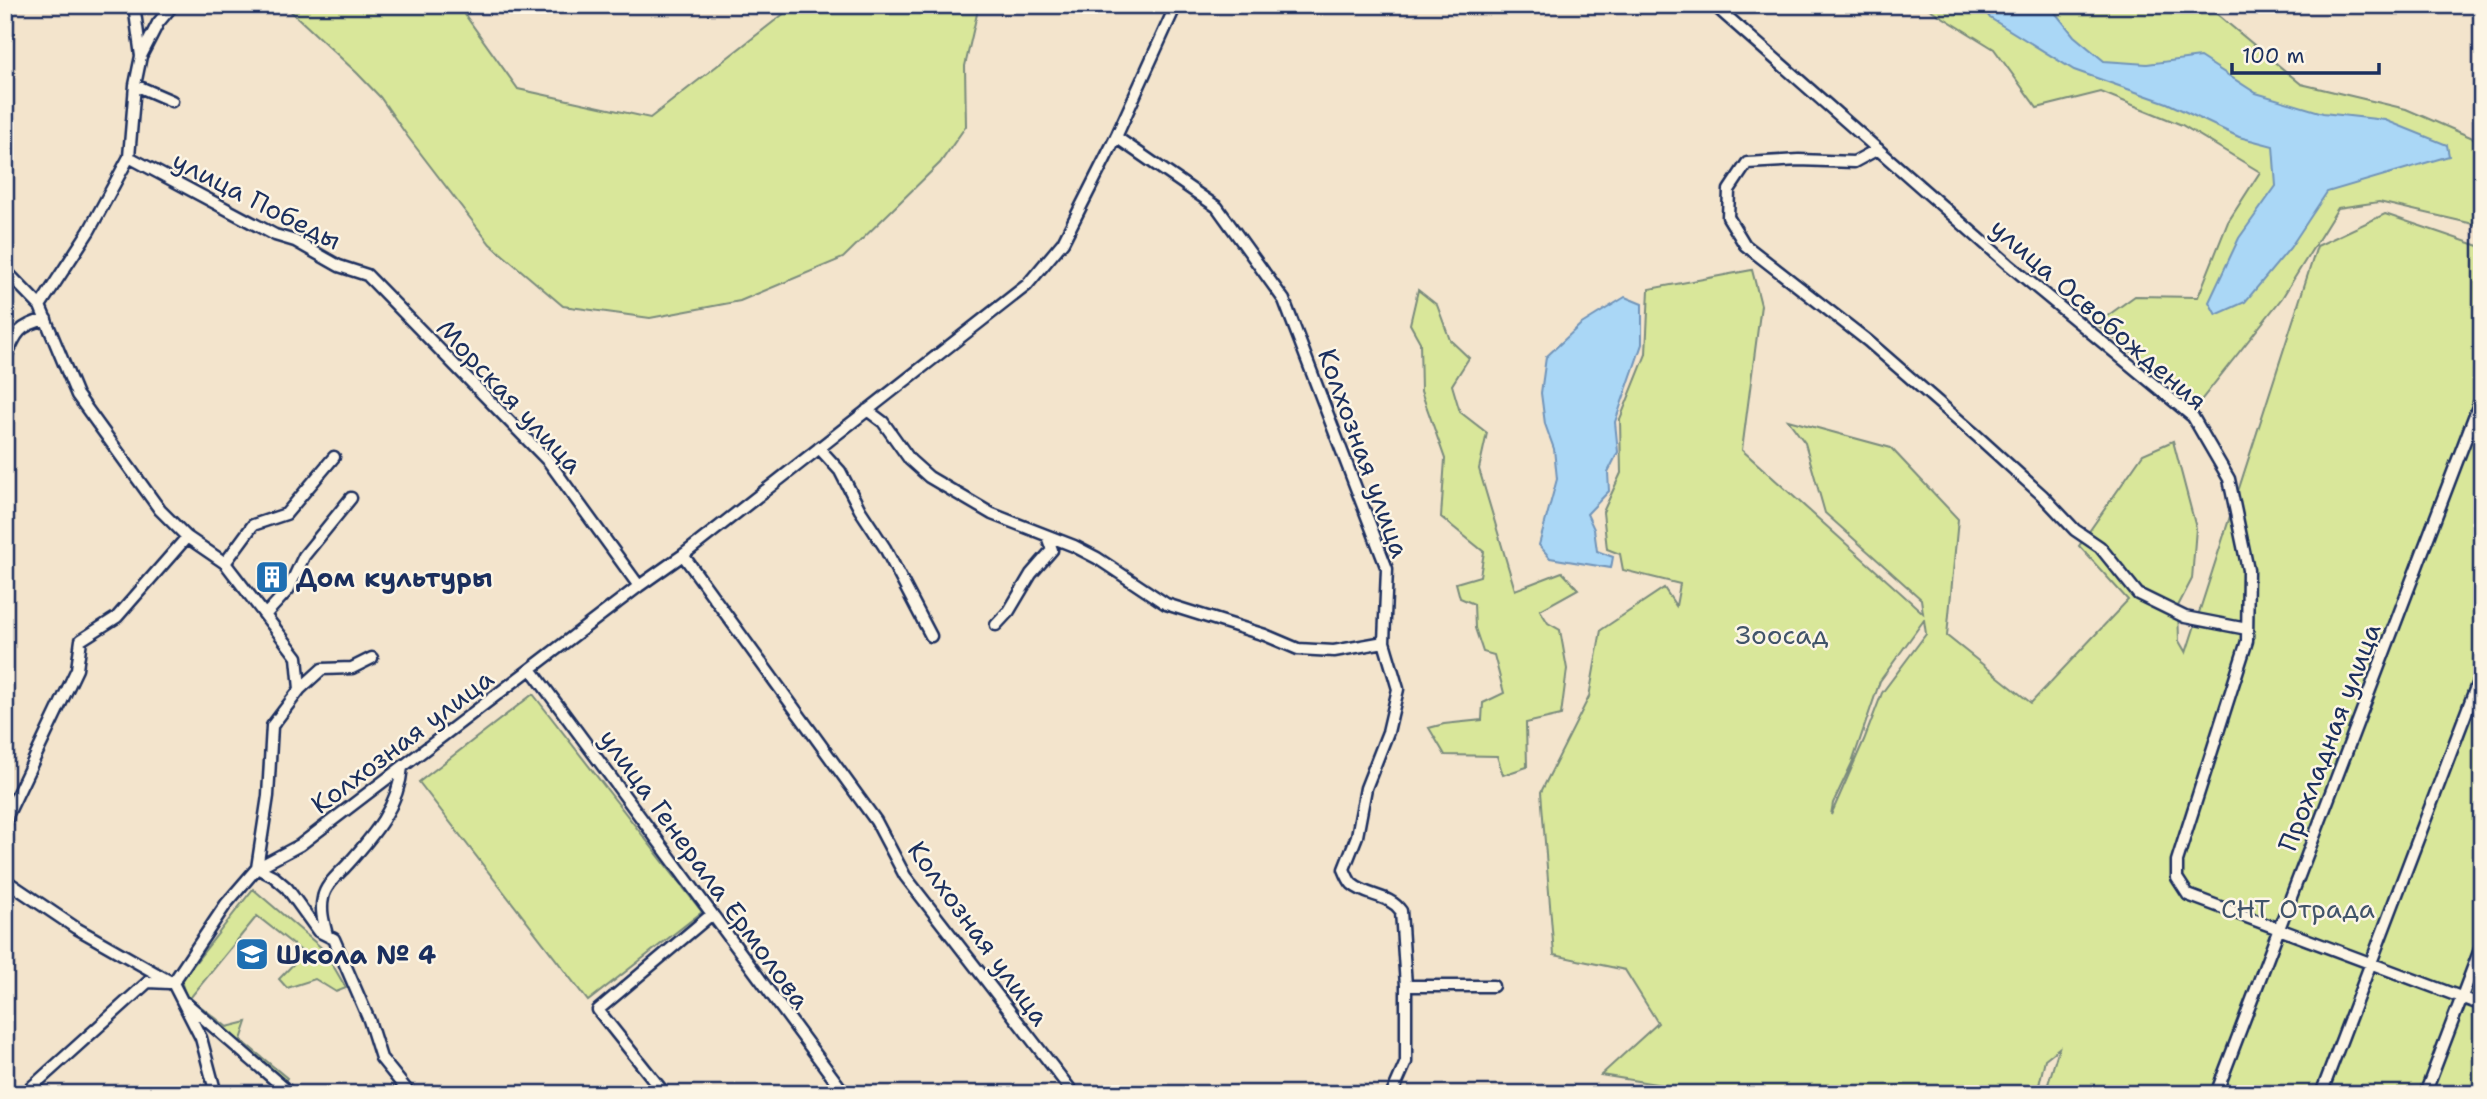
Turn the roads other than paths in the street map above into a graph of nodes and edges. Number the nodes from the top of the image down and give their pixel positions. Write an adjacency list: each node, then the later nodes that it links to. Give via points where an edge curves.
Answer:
1 (173, 5): 5 (street)
2 (1176, 5): 9 (street, Колхозная улица)
3 (1714, 5): 10 (street, улица Освобождения)
4 (135, 10): 5 (street); 6 (street)
5 (158, 23): 6 (street)
6 (141, 56): 7 (street)
7 (135, 85): 8 (street); 11 (street)
8 (172, 101)
9 (1116, 136): 18 (street, Колхозная улица, via 1063,242 1027,285); 31 (street, Колхозная улица, via 1217,207 1284,300 1387,569)
10 (1878, 149): 29 (street, улица Освобождения, via 2008,264 2193,416 2229,479 2248,570); 29 (street, via 1854,162 1747,163 1729,190 1728,218 1745,245 1868,341 2042,495 2075,530 2100,547 2138,594 2185,617)
11 (129, 157): 13 (street, улица Победы, via 275,235); 14 (street, via 89,231)
12 (5, 270): 14 (street)
13 (367, 275): 26 (street, Морская улица, via 549,462)
14 (40, 306): 15 (street)
15 (46, 319): 16 (street, via 26,324); 23 (street, via 77,395 160,510)
16 (5, 359)
17 (2482, 396): 41 (street, Прохладная улица)
18 (867, 410): 19 (street, Колхозная улица); 22 (street, via 883,422 910,460 929,477 992,513)
19 (819, 448): 24 (street, Колхозная улица); 30 (street, via 840,471)
20 (334, 457): 25 (street, via 286,514 253,525)
21 (351, 498): 27 (street, via 304,556 288,590)
22 (1047, 536): 28 (street, via 1052,550); 31 (street, via 1097,558 1166,604 1298,649 1334,651)
23 (187, 537): 25 (street); 37 (street, via 117,617 81,640 77,669)
24 (683, 555): 26 (street, Колхозная улица); 57 (street, Колхозная улица, via 876,821 905,876)
25 (225, 563): 27 (street)
26 (639, 586): 33 (street, Колхозная улица)
27 (265, 615): 35 (street, via 297,657)
28 (996, 625)
29 (2247, 629): 41 (street, улица Освобождения, via 2177,861 2177,878 2188,895)
30 (931, 636)
31 (1384, 642): 46 (street, Колхозная улица, via 1398,689 1388,733 1366,788 1357,836 1343,870 1352,884 1389,900 1401,911)
32 (372, 658): 35 (street, via 352,668 322,669)
33 (531, 669): 36 (street, Колхозная улица); 40 (street, улица Генерала Ермолова)
34 (2482, 671): 44 (street)
35 (300, 689): 38 (street, via 272,726)
36 (402, 767): 38 (street, Колхозная улица, via 300,845); 42 (street, via 383,821 323,897)
37 (5, 828)
38 (257, 867): 42 (street, via 286,888 318,931); 45 (street, Колхозная улица)
39 (5, 880): 45 (street, via 76,928)
40 (712, 914): 55 (street, via 598,1010); 56 (street, улица Генерала Ермолова)
41 (2279, 929): 44 (street, улица Освобождения); 59 (street, Прохладная улица)
42 (327, 935): 54 (street, via 334,939 381,1058)
43 (2482, 944): 48 (street)
44 (2370, 964): 48 (street, улица Освобождения); 60 (street)
45 (173, 983): 49 (street); 51 (street, via 148,982)
46 (1406, 986): 47 (street); 58 (street, via 1406,1062)
47 (1493, 986)
48 (2461, 998): 50 (street, улица Освобождения); 61 (street)
49 (183, 1000): 52 (street, via 201,1038); 53 (street)
50 (2482, 1005)
51 (24, 1094)
52 (216, 1094)
53 (291, 1094)
54 (410, 1094)
55 (665, 1094)
56 (845, 1094)
57 (1074, 1094)
58 (1392, 1094)
59 (2216, 1094)
60 (2320, 1094)
61 (2425, 1094)

